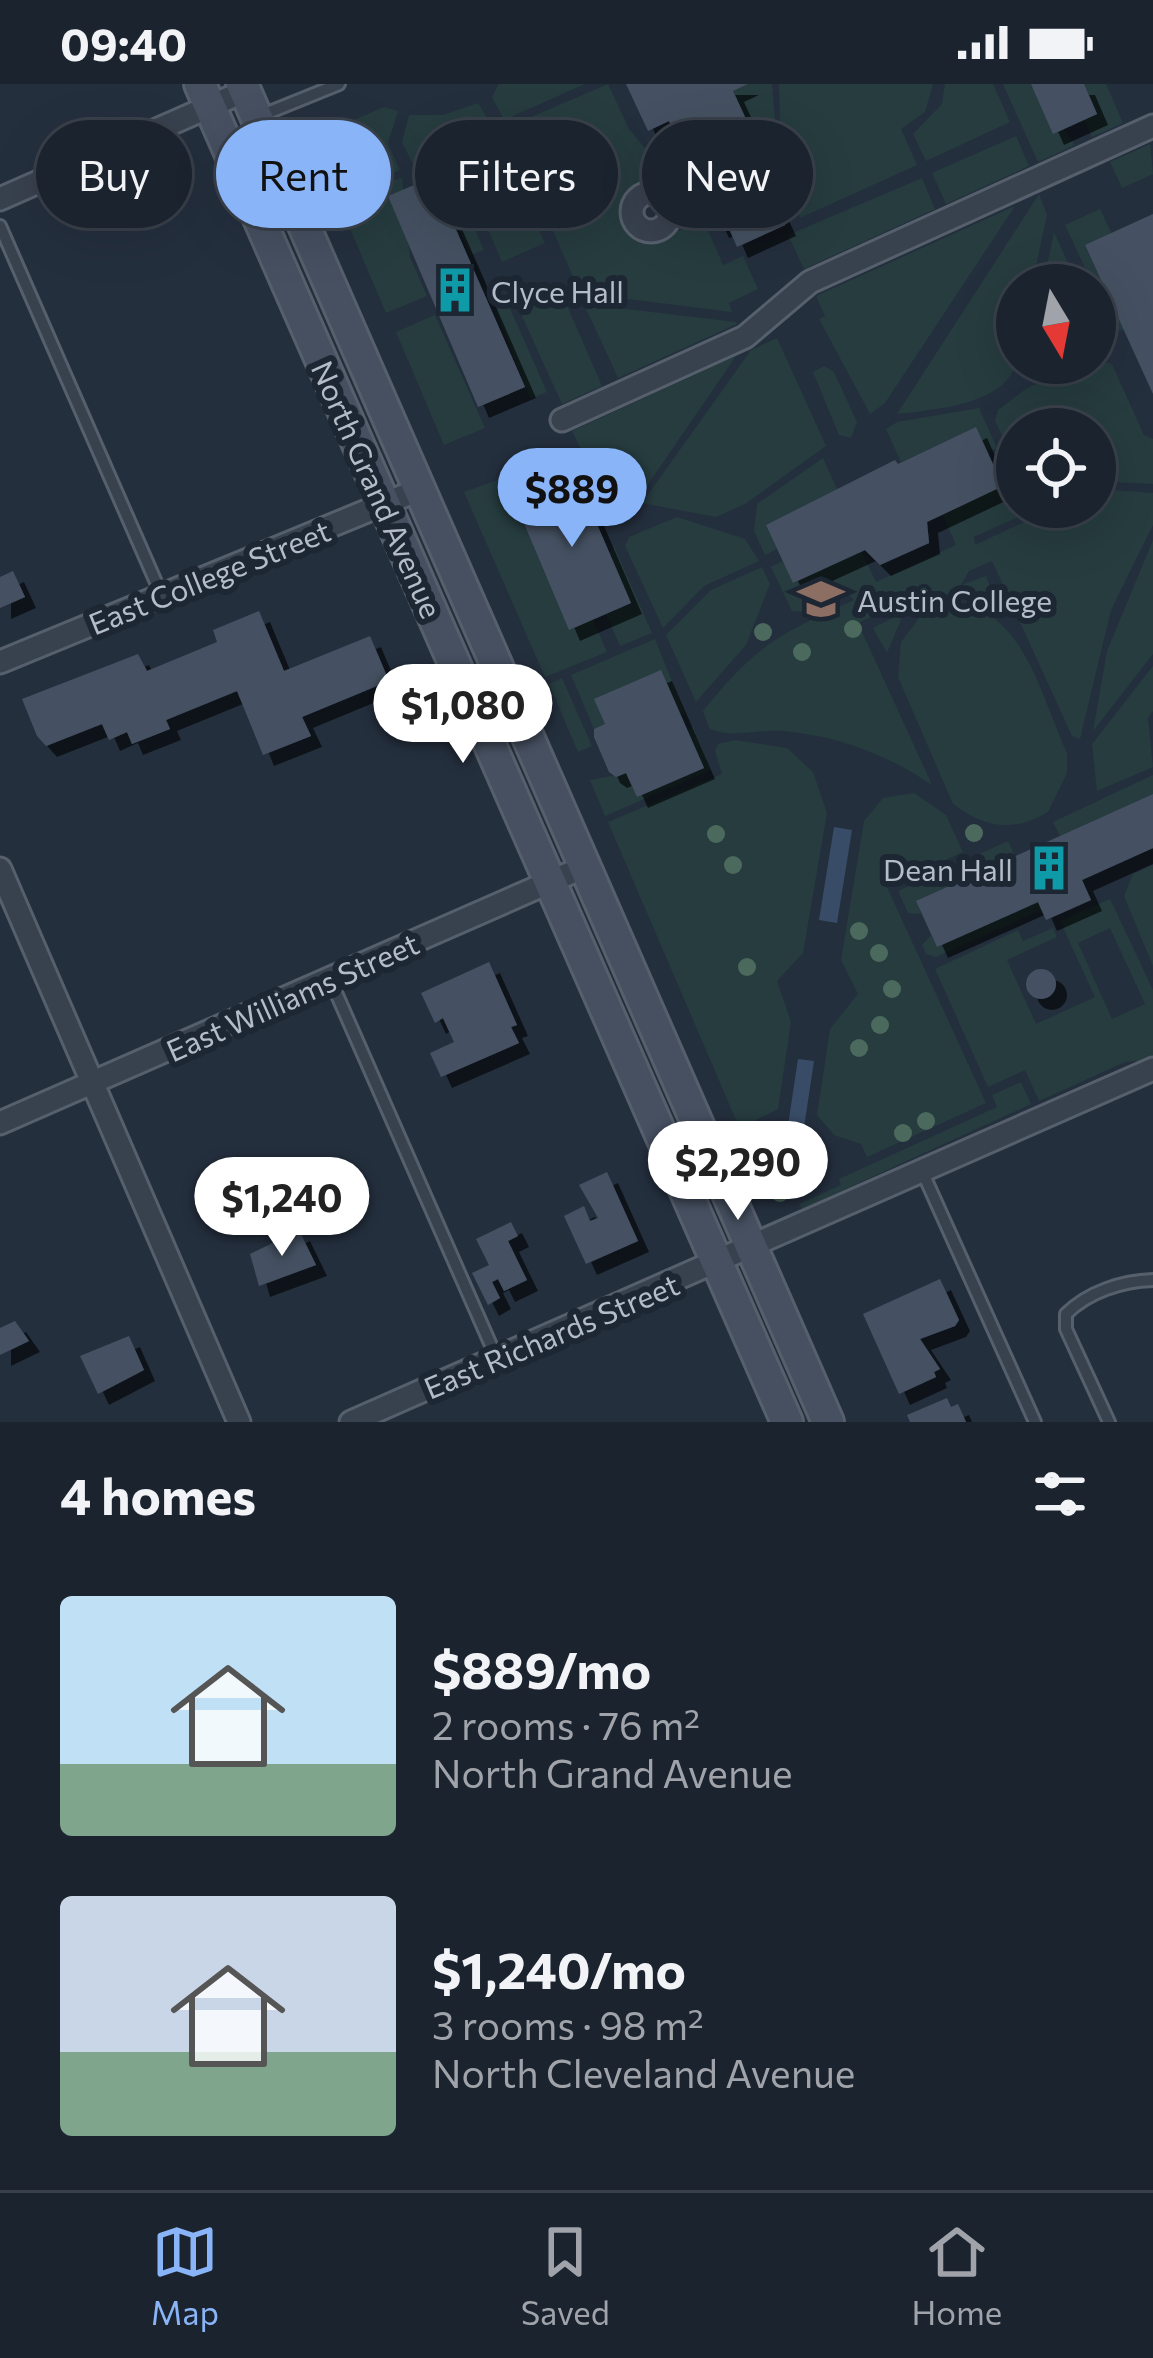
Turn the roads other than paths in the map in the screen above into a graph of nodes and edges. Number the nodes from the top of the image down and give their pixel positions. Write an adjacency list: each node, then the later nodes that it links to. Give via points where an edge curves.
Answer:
1 (340, 84): 3 (lane)
2 (205, 95): 3 (street); 5 (street); 9 (main road, North Grand Avenue)
3 (248, 98): 8 (main road, North Grand Avenue)
4 (1153, 126): 7 (street, via 810,282 745,338)
5 (0, 199)
6 (0, 226): 10 (lane)
7 (562, 420)
8 (418, 490): 9 (street, East College Street); 12 (main road, North Grand Avenue)
9 (384, 504): 10 (street, East College Street); 14 (main road, North Grand Avenue)
10 (162, 596): 11 (street, East College Street)
11 (0, 662)
12 (584, 867): 14 (street, East Williams Street); 20 (main road, North Grand Avenue)
13 (0, 869): 17 (street)
14 (550, 883): 15 (street, East Williams Street); 21 (main road, North Grand Avenue)
15 (330, 980): 17 (street, East Williams Street); 23 (lane)
16 (1151, 1076): 19 (street, East Richards Street)
17 (93, 1083): 18 (street, East Williams Street); 24 (street)
18 (0, 1123)
19 (922, 1171): 20 (street, East Richards Street); 28 (lane)
20 (753, 1247): 21 (street, East Richards Street); 27 (main road, North Grand Avenue)
21 (718, 1263): 23 (street, East Richards Street); 26 (main road, North Grand Avenue)
22 (1151, 1278): 29 (lane, via 1066,1314)
23 (497, 1359): 25 (street, East Richards Street)
24 (239, 1422)
25 (351, 1422)
26 (787, 1422)
27 (828, 1422)
28 (1036, 1422)
29 (1108, 1422)

